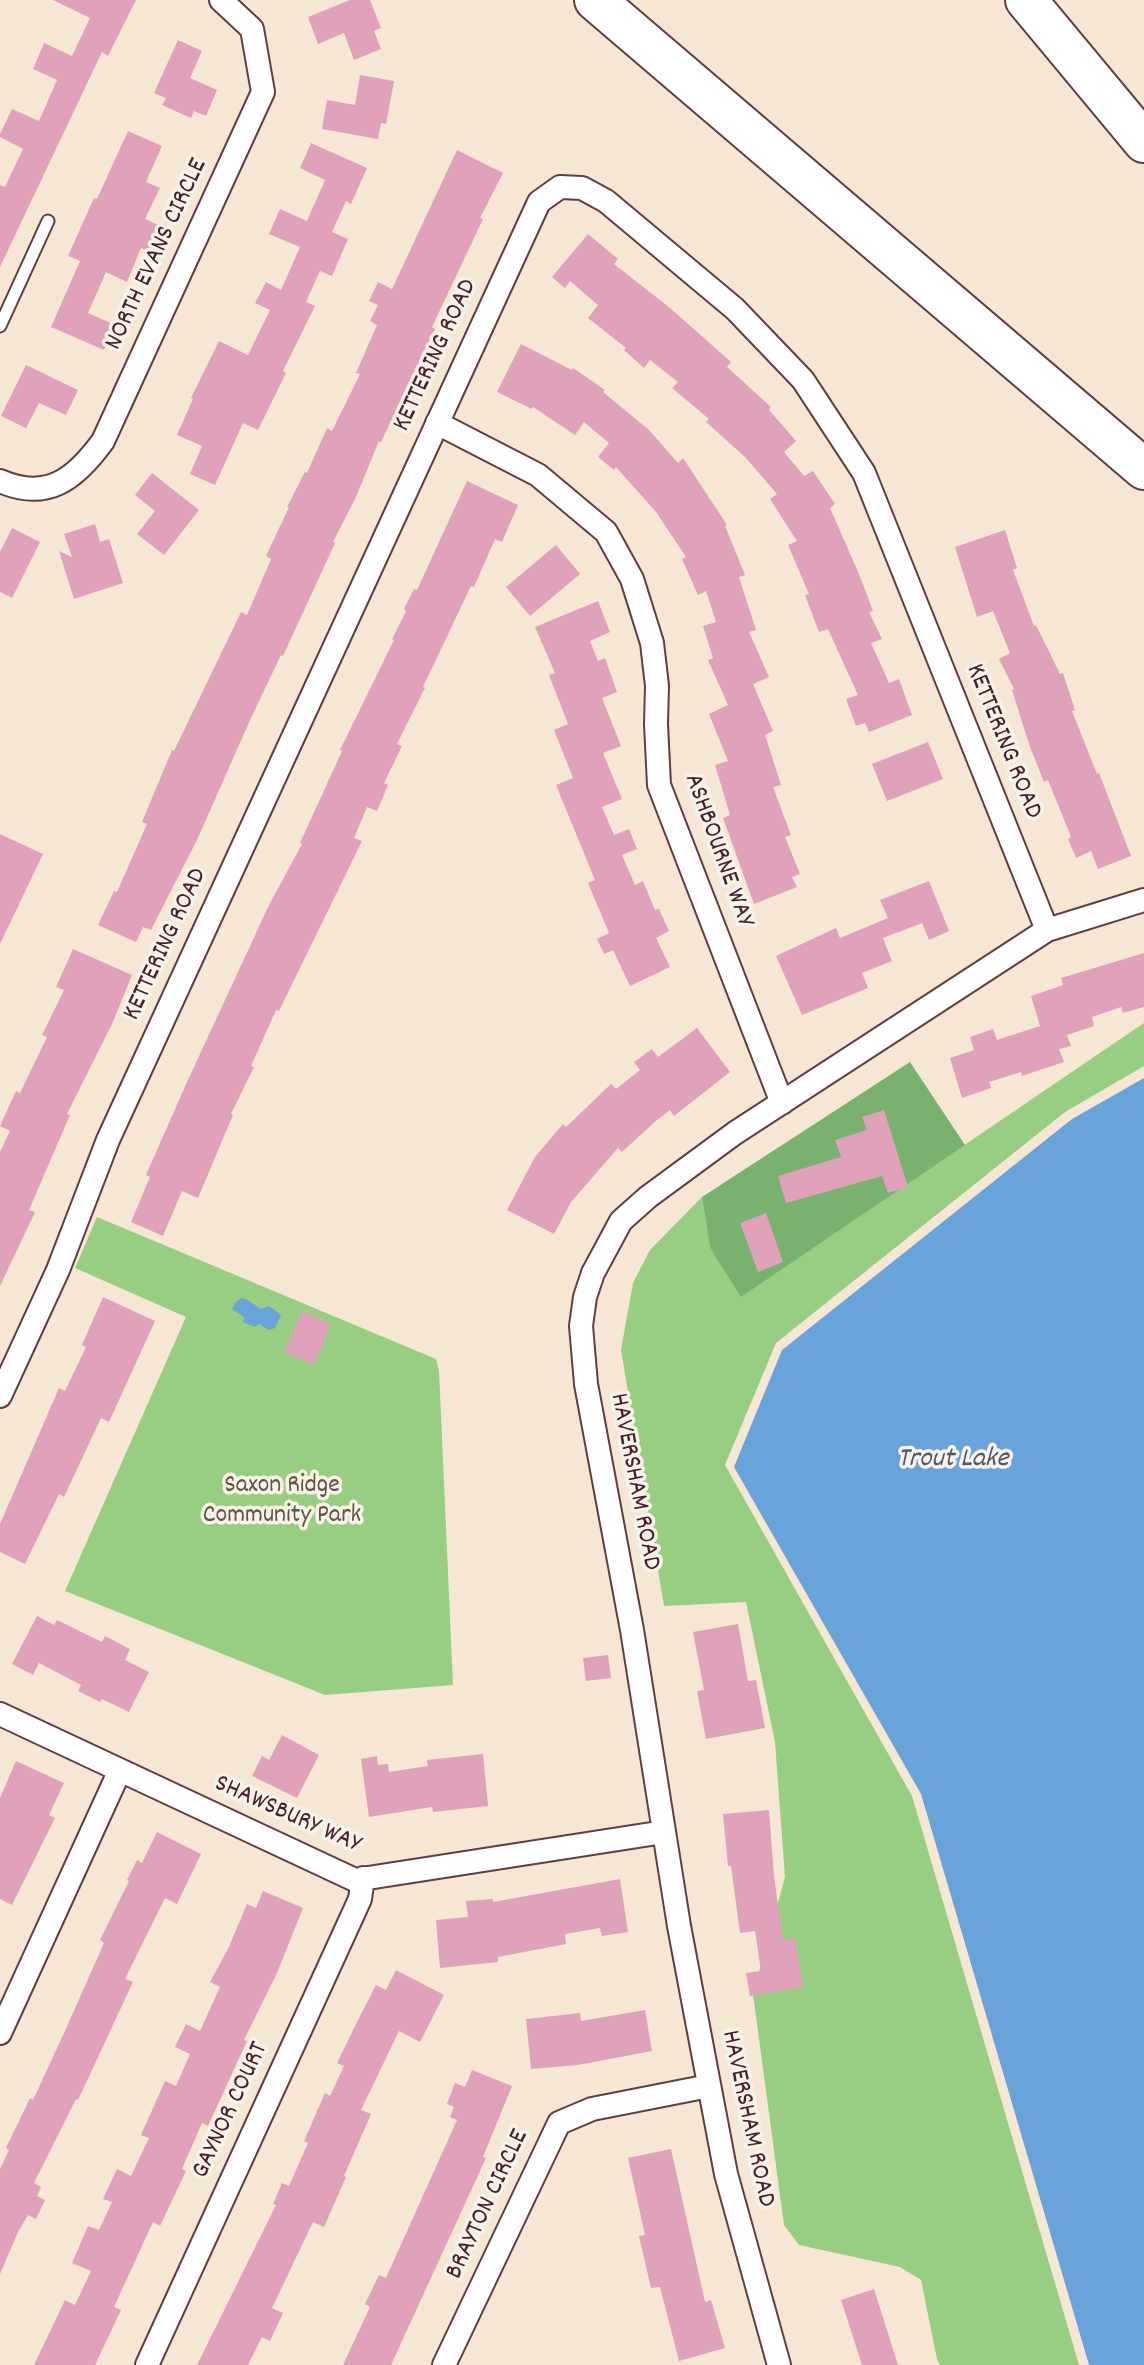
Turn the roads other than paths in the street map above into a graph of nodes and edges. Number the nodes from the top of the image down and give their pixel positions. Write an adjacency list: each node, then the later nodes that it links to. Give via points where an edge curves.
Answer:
1 (221, 0): 9 (street, NORTH EVANS CIRCLE, via 252,29 263,92 103,441 66,481 42,488)
2 (595, 0): 8 (highway)
3 (1026, 0): 4 (highway)
4 (1144, 142)
5 (48, 221): 6 (lane)
6 (0, 326)
7 (437, 423): 11 (street, KETTERING ROAD, via 539,202 560,187 582,188 606,201 735,309 803,380 864,473); 12 (street, ASHBOURNE WAY, via 538,475 606,532 632,579 652,643 659,785); 13 (street, KETTERING ROAD, via 108,1140 58,1270)
8 (1144, 469)
9 (0, 481)
10 (1144, 900): 11 (street, HAVERSHAM ROAD)
11 (1047, 930): 12 (street, HAVERSHAM ROAD)
12 (782, 1103): 16 (street, HAVERSHAM ROAD, via 621,1221 585,1297 581,1326 586,1384)
13 (0, 1396)
14 (0, 1714): 15 (street, SHAWSBURY WAY)
15 (120, 1770): 17 (street, SHAWSBURY WAY, via 355,1880); 18 (street)
16 (664, 1832): 17 (street, SHAWSBURY WAY); 19 (street, HAVERSHAM ROAD)
17 (363, 1878): 20 (street, GAYNOR COURT, via 360,1899)
18 (0, 2033)
19 (709, 2086): 21 (street, BRAYTON CIRCLE, via 592,2109 559,2123); 22 (street, HAVERSHAM ROAD, via 726,2174)
20 (147, 2365)
21 (444, 2365)
22 (779, 2365)

